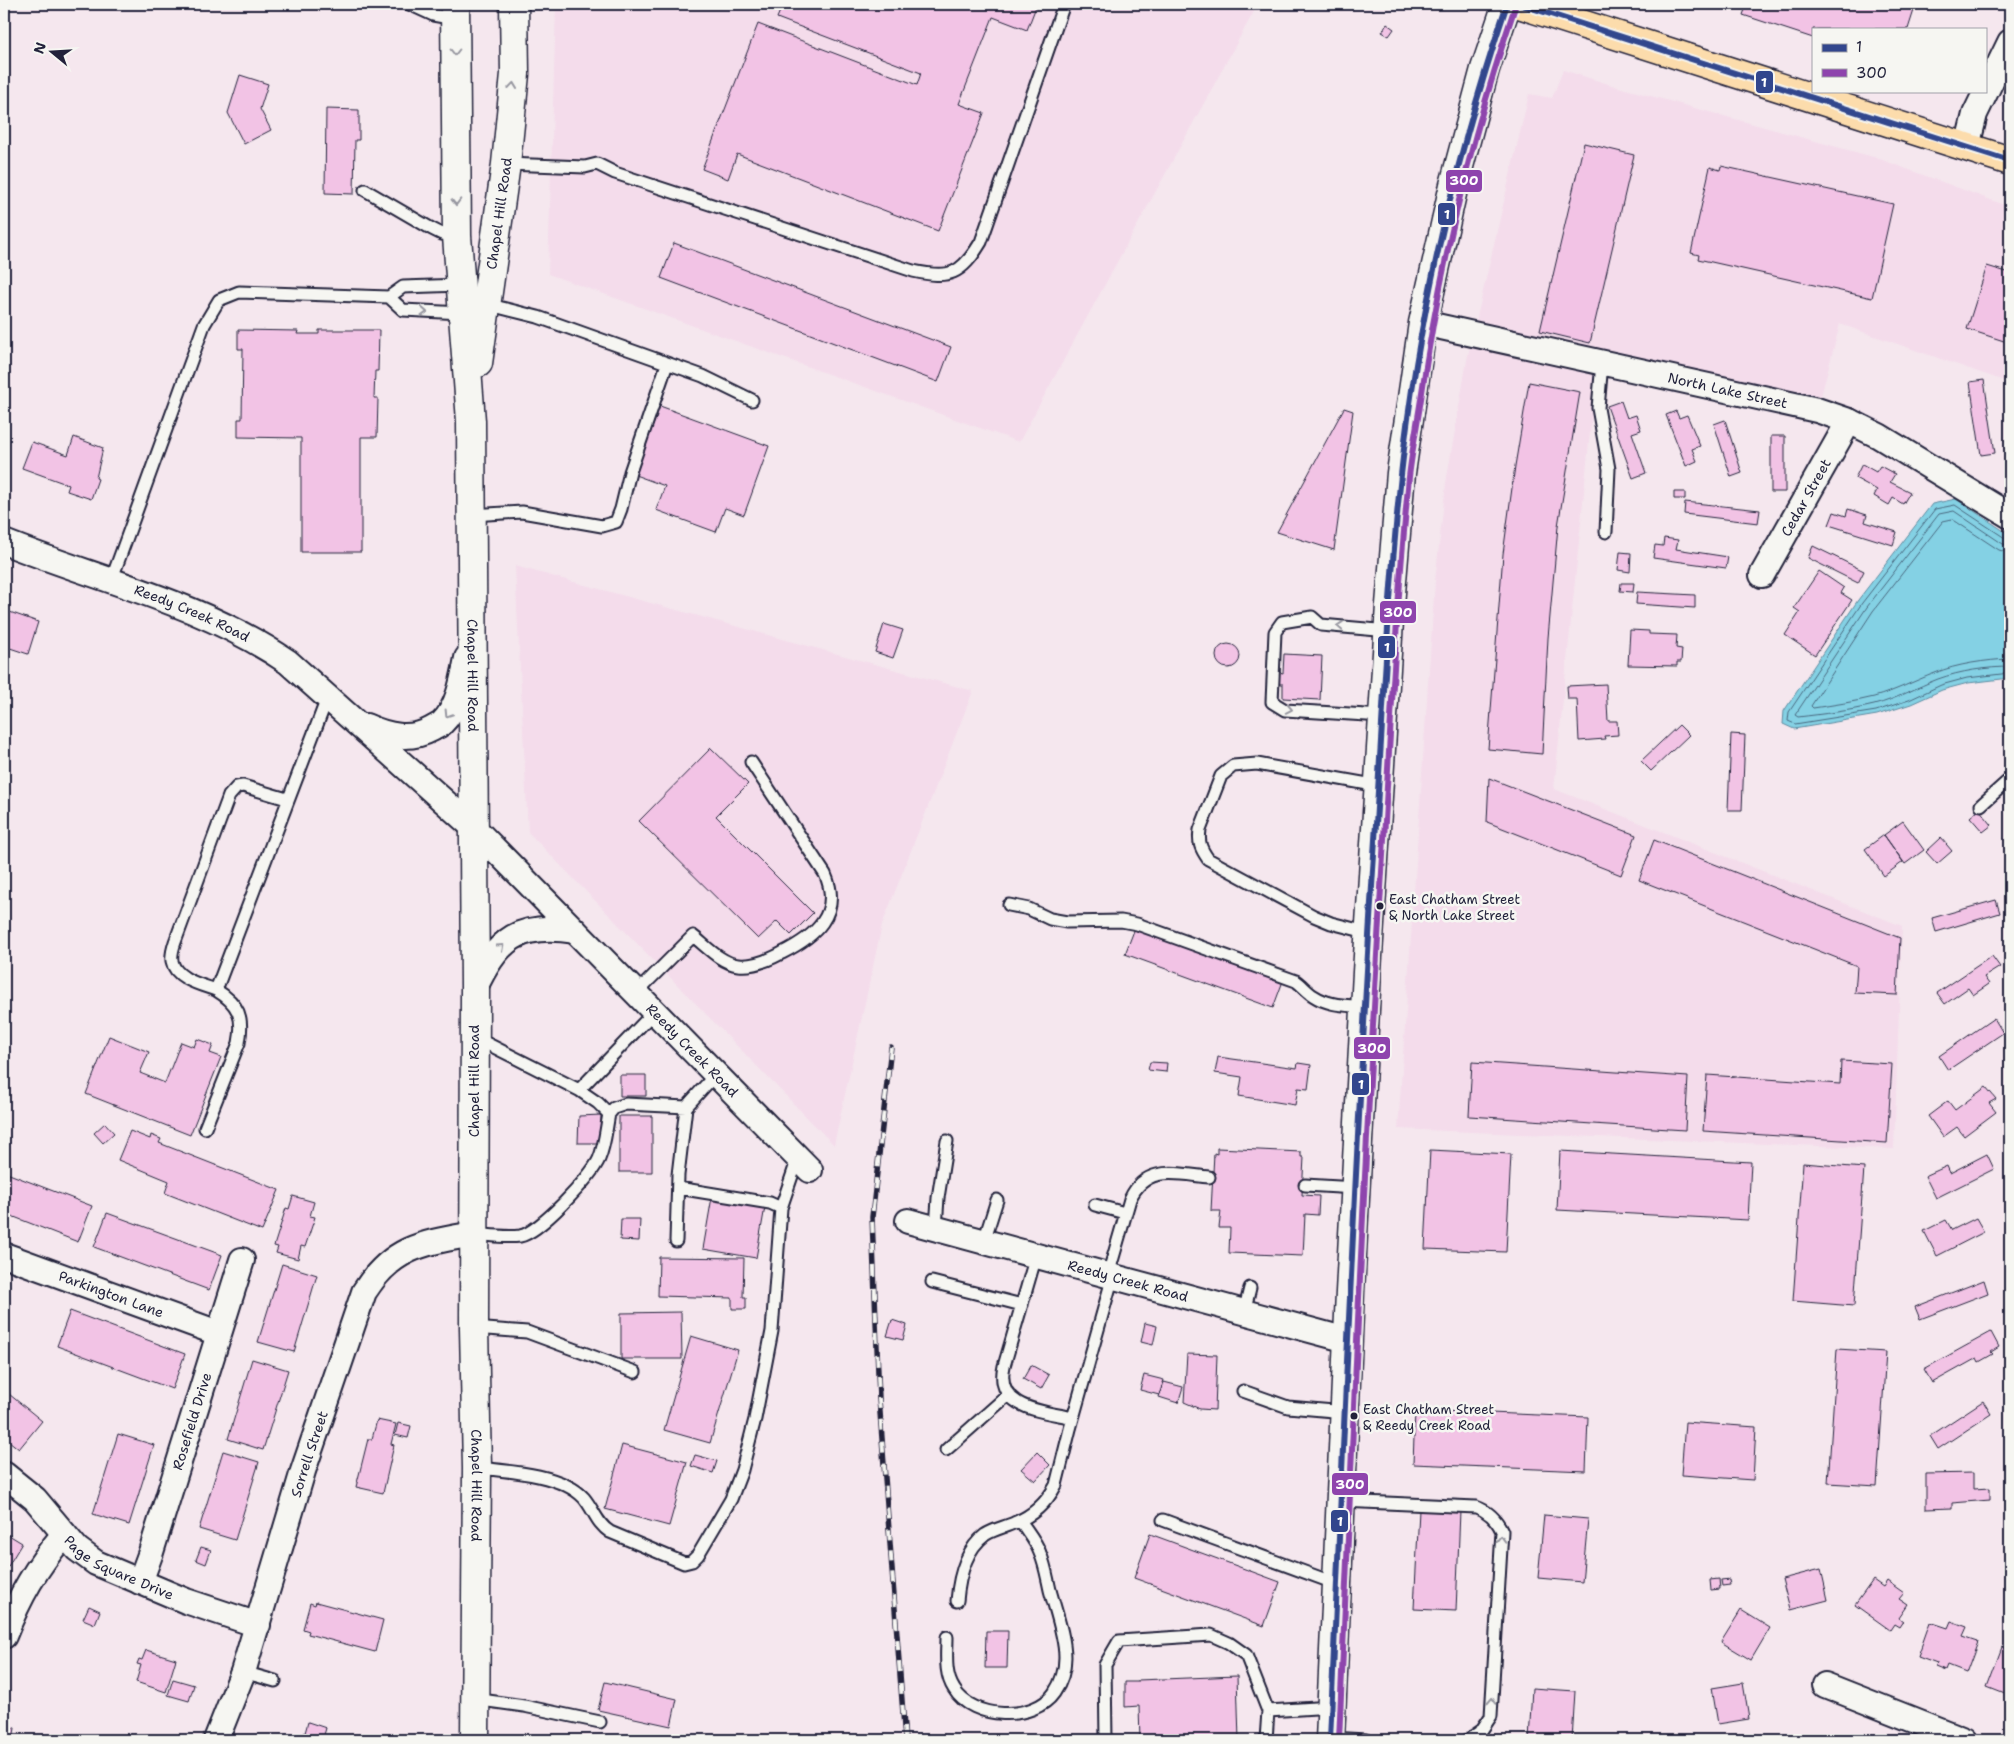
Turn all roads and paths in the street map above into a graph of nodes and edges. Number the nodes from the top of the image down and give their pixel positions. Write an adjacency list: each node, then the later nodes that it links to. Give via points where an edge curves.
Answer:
1 (409, 4): 6 (lane, via 433,15)
2 (514, 4): 12 (main road, Chapel Hill Road, one-way to 2, via 514,74)
3 (1064, 4): 12 (lane, via 981,242 972,258 950,274 913,271 615,173 597,164 584,167)
4 (1507, 4): 18 (main road, via 1454,185)
5 (1519, 4): 10 (main road)
6 (455, 12): 14 (main road, Chapel Hill Road, one-way to 14)
7 (2010, 42): 8 (street)
8 (1986, 91)
9 (1986, 92): 10 (street, via 1975,114)
10 (1967, 147): 11 (main road)
11 (2010, 161)
12 (506, 164): 17 (main road, Chapel Hill Road)
13 (365, 190): 14 (lane, via 442,234)
14 (457, 236): 15 (main road, Chapel Hill Road)
15 (461, 285): 16 (lane, via 403,287); 17 (main road, Chapel Hill Road)
16 (389, 298): 17 (lane, one-way to 17, via 403,310); 28 (lane, via 239,292 218,300 204,325)
17 (474, 308): 20 (lane, via 538,317); 23 (main road, Chapel Hill Road)
18 (1423, 323): 19 (street, North Lake Street); 29 (main road, via 1401,473)
19 (1602, 363): 22 (street, North Lake Street, via 1817,410); 25 (lane, via 1598,408 1609,469)
20 (667, 364): 21 (lane, via 703,376); 23 (lane, via 616,522 602,526 522,512)
21 (752, 400)
22 (1849, 421): 24 (street, North Lake Street, via 1937,470); 27 (street, Cedar Street)
23 (472, 515): 30 (main road, Chapel Hill Road)
24 (2010, 516)
25 (1606, 532)
26 (4, 542): 28 (street, Reedy Creek Road)
27 (1762, 575)
28 (111, 581): 31 (street, Reedy Creek Road, via 180,604 261,644)
29 (1389, 631): 32 (main road); 32 (lane, one-way to 32, via 1321,625 1312,617 1282,622 1275,632 1272,702 1284,710)
30 (473, 635): 33 (street, Reedy Creek Road, one-way to 33, via 460,688 442,723 410,737 388,734); 39 (main road, Chapel Hill Road)
31 (328, 696): 33 (street, Reedy Creek Road); 37 (lane)
32 (1383, 716): 36 (main road)
33 (358, 723): 39 (street, Reedy Creek Road)
34 (751, 762): 45 (lane, via 831,886 832,898 825,917 818,930 804,942 751,965 737,965 724,960 693,936)
35 (2010, 778): 38 (lane)
36 (1379, 786): 42 (main road); 42 (lane, via 1257,764 1233,766 1221,776 1199,840 1208,859 1314,916)
37 (287, 799): 44 (lane); 44 (lane, via 249,786 233,791 178,932 172,952 175,968 188,979)
38 (1981, 805)
39 (474, 828): 41 (street, Reedy Creek Road); 43 (main road, Chapel Hill Road)
40 (1009, 905): 46 (lane, via 1034,910 1058,921 1137,924 1296,981 1323,1001)
41 (575, 932): 43 (street, one-way to 41, via 497,949 516,934 556,928); 45 (street, Reedy Creek Road)
42 (1370, 933): 46 (main road)
43 (475, 988): 48 (main road, Chapel Hill Road)
44 (216, 990): 53 (lane, via 234,1004 241,1030)
45 (636, 993): 47 (street, Reedy Creek Road)
46 (1365, 1007): 59 (main road)
47 (654, 1012): 49 (street, Reedy Creek Road); 50 (lane)
48 (474, 1037): 50 (lane); 66 (main road, Chapel Hill Road)
49 (715, 1075): 51 (lane); 55 (street, Reedy Creek Road)
50 (579, 1090): 52 (lane)
51 (686, 1107): 52 (lane, via 626,1104 614,1108); 58 (lane)
52 (609, 1114): 66 (lane, via 599,1158 592,1170 542,1224 520,1236)
53 (205, 1128)
54 (946, 1141): 65 (lane)
55 (804, 1164): 62 (lane)
56 (1209, 1177): 63 (lane, via 1166,1174 1147,1178 1134,1190)
57 (1305, 1185): 59 (lane)
58 (678, 1188): 62 (lane, via 770,1203); 67 (lane)
59 (1356, 1188): 79 (main road)
60 (997, 1200): 68 (lane)
61 (1095, 1205): 63 (lane)
62 (781, 1208): 86 (lane, via 772,1331 755,1419 731,1499 695,1559 684,1563 610,1532 600,1524 584,1498 566,1486 524,1473)
63 (1125, 1213): 72 (lane)
64 (908, 1221): 65 (street, Reedy Creek Road)
65 (936, 1228): 68 (street, Reedy Creek Road)
66 (474, 1234): 77 (main road, Chapel Hill Road); 95 (street, Sorrell Street, via 411,1249 380,1269 364,1292 304,1471)
67 (676, 1241)
68 (984, 1241): 70 (street, Reedy Creek Road)
69 (4, 1255): 78 (street, Parkington Lane)
70 (1036, 1256): 72 (street, Reedy Creek Road); 75 (lane)
71 (242, 1260): 78 (street, Rosefield Drive)
72 (1110, 1276): 76 (street, Reedy Creek Road); 84 (lane)
73 (932, 1282): 75 (lane)
74 (1250, 1288): 76 (lane)
75 (1022, 1305): 82 (lane, via 1002,1374)
76 (1244, 1312): 79 (street, Reedy Creek Road)
77 (474, 1328): 80 (lane, via 527,1332); 86 (main road, Chapel Hill Road)
78 (218, 1333): 92 (street, Rosefield Drive)
79 (1348, 1340): 83 (main road)
80 (635, 1372)
81 (1243, 1391): 83 (lane, via 1288,1407)
82 (1008, 1395): 84 (lane, via 1024,1406); 85 (lane)
83 (1345, 1412): 88 (main road)
84 (1073, 1418): 89 (lane, via 1052,1493)
85 (946, 1450)
86 (477, 1468): 101 (main road, Chapel Hill Road)
87 (4, 1474): 91 (street, Page Square Drive, via 35,1499)
88 (1341, 1502): 93 (main road); 111 (lane, one-way to 88, via 1481,1731 1491,1716 1502,1530 1497,1521 1476,1506)
89 (1020, 1520): 94 (lane, via 985,1535 976,1544 963,1569); 97 (lane, via 1040,1552 1061,1632 1065,1655 1054,1694 1038,1707 1014,1714 1000,1714 974,1706 954,1690 950,1682)
90 (1163, 1520): 93 (lane)
91 (64, 1534): 92 (street, Page Square Drive, via 96,1563); 96 (street, via 29,1581)
92 (140, 1582): 95 (street, Page Square Drive)
93 (1337, 1584): 102 (main road)
94 (957, 1601)
95 (258, 1625): 98 (street, Sorrell Street)
96 (4, 1636)
97 (947, 1637)
98 (243, 1672): 99 (lane); 106 (street, Sorrell Street)
99 (275, 1681)
100 (1825, 1685): 112 (street)
101 (474, 1699): 104 (lane); 107 (main road, Chapel Hill Road)
102 (1332, 1708): 103 (lane); 105 (main road)
103 (1268, 1711): 108 (lane, via 1246,1656 1229,1643 1210,1635 1119,1640 1105,1665); 109 (lane)
104 (600, 1722)
105 (1330, 1739): 110 (lane)
106 (216, 1740)
107 (475, 1740)
108 (1106, 1740)
109 (1266, 1740)
110 (1366, 1740)
111 (1468, 1740)
112 (1964, 1740)

